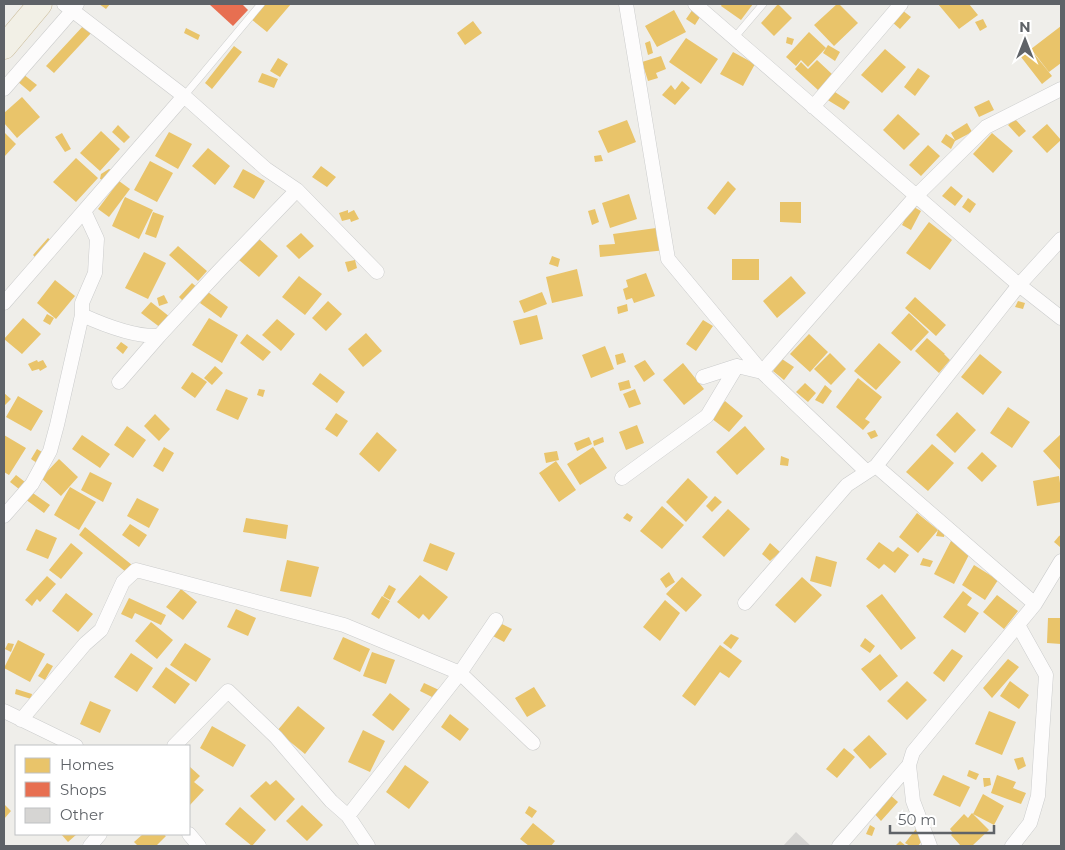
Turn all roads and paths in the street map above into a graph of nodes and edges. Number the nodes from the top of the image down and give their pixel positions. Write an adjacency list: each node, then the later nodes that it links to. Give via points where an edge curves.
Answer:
1 (40, 4): 9 (highway)
2 (261, 4): 12 (lane)
3 (626, 4): 25 (street, via 668,259)
4 (695, 4): 8 (street)
5 (764, 4): 8 (lane)
6 (901, 4): 13 (street)
7 (71, 6): 10 (street); 12 (street)
8 (734, 38): 13 (street)
9 (4, 47)
10 (4, 89)
11 (1061, 90): 15 (street, via 986,127)
12 (184, 96): 14 (street, via 266,169); 16 (street)
13 (814, 107): 15 (street)
14 (297, 190): 18 (street); 23 (street)
15 (916, 196): 19 (street); 25 (street)
16 (84, 211): 20 (street); 21 (street, via 97,239 94,273 82,303)
17 (1061, 239): 19 (street)
18 (377, 272)
19 (1019, 286): 22 (street); 28 (street)
20 (4, 303)
21 (82, 315): 23 (street, via 106,326 150,337); 30 (street, via 50,450 32,484)
22 (1061, 318)
23 (159, 336): 27 (street)
24 (737, 366): 25 (street); 26 (street); 29 (street, via 707,416)
25 (762, 372): 28 (street)
26 (704, 377)
27 (119, 382)
28 (871, 469): 32 (street, via 847,485); 33 (street)
29 (622, 478)
30 (4, 516)
31 (1061, 561): 33 (street)
32 (745, 603)
33 (1036, 604): 35 (street)
34 (496, 620): 36 (street)
35 (1018, 625): 42 (street, via 913,752); 51 (street, via 1046,675 1038,796 1030,823)
36 (460, 673): 38 (street, via 344,625 136,570 124,582 101,630); 39 (street); 43 (street)
37 (4, 712): 38 (street)
38 (21, 720): 40 (street)
39 (533, 742)
40 (74, 745)
41 (175, 745): 43 (street, via 228,691 276,737)
42 (909, 765): 49 (street); 50 (street, via 914,801)
43 (348, 816): 48 (street)
44 (99, 835): 46 (street)
45 (190, 835): 47 (street)
46 (90, 846)
47 (198, 846)
48 (368, 846)
49 (839, 846)
50 (930, 846)
51 (1012, 846)

